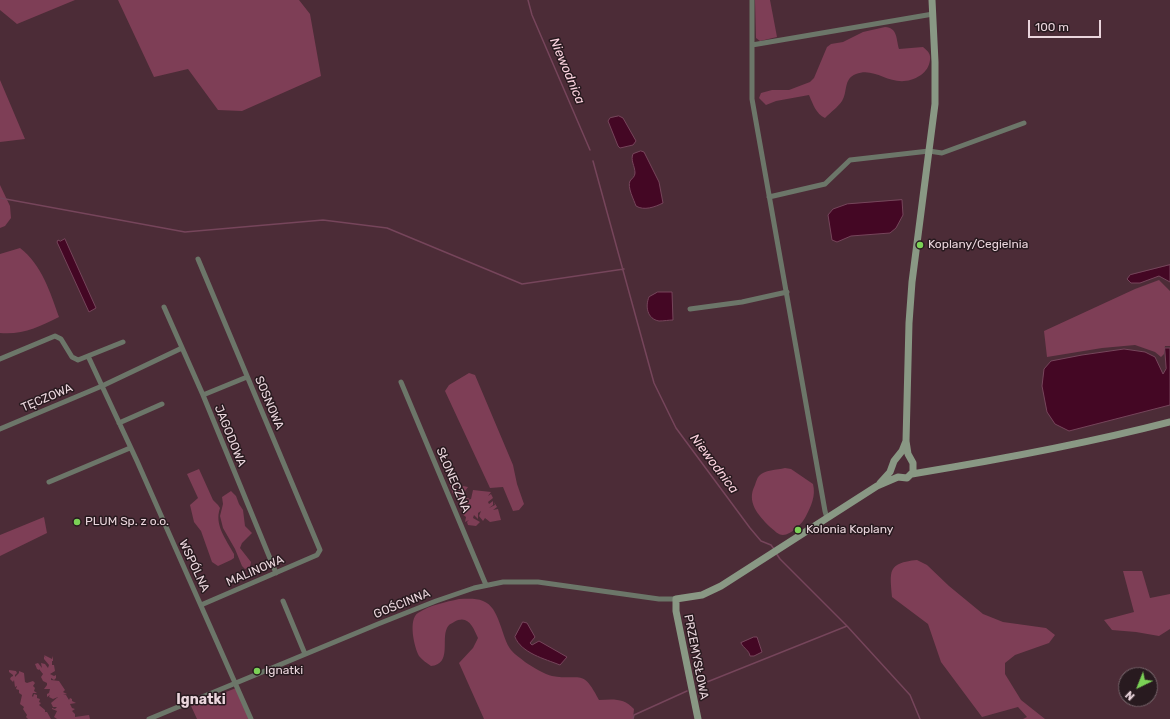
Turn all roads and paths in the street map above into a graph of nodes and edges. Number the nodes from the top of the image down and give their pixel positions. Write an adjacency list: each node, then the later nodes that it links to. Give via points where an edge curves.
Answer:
1 (752, 0): 4 (street)
2 (932, 0): 3 (street)
3 (933, 14): 4 (street); 6 (street, via 936,84)
4 (752, 45): 7 (street, via 752,99)
5 (1024, 123): 6 (street, via 942,152)
6 (929, 151): 7 (street, via 850,160 825,184); 24 (street, via 908,330)
7 (769, 197): 9 (street)
8 (198, 259): 16 (street, SOSNOWA)
9 (787, 292): 11 (street, via 742,302); 34 (street)
10 (164, 307): 13 (street, JAGODOWA)
11 (690, 309)
12 (124, 342): 14 (street)
13 (182, 348): 18 (street, TĘCZOWA); 19 (street, JAGODOWA)
14 (88, 356): 15 (street, via 80,360 74,359 61,339 55,336); 18 (street, WSPÓLNA)
15 (0, 359)
16 (248, 377): 19 (street); 35 (street, SOSNOWA, via 320,550)
17 (401, 382): 37 (street, SŁONECZNA)
18 (102, 386): 22 (street, WSPÓLNA); 23 (street, TĘCZOWA)
19 (203, 395): 36 (street, JAGODOWA)
20 (162, 404): 22 (street)
21 (1170, 422): 29 (street, via 1109,437)
22 (119, 423): 25 (street, WSPÓLNA)
23 (0, 429)
24 (906, 441): 26 (street); 27 (street)
25 (130, 448): 32 (street); 40 (street, WSPÓLNA)
26 (898, 458): 27 (street, via 902,457); 28 (street)
27 (912, 462): 29 (street, via 920,468); 30 (street)
28 (892, 465): 31 (street, via 894,474); 33 (street, via 887,476)
29 (935, 471): 30 (street)
30 (912, 474): 31 (street, via 907,478)
31 (898, 477): 33 (street)
32 (48, 482)
33 (877, 486): 34 (street)
34 (827, 518): 38 (street, via 711,591)
35 (318, 555): 36 (street, MALINOWA)
36 (276, 573): 40 (street, MALINOWA)
37 (486, 585): 38 (street, GOŚCINNA, via 538,582 659,599); 41 (street, GOŚCINNA, via 436,601)
38 (676, 599): 45 (street, PRZEMYSŁOWA, via 676,611)
39 (283, 601): 41 (street)
40 (201, 605): 42 (street, WSPÓLNA)
41 (305, 654): 42 (street, GOŚCINNA)
42 (236, 684): 43 (street, GOŚCINNA); 44 (street, WSPÓLNA)
43 (150, 719)
44 (251, 719)
45 (698, 719)

